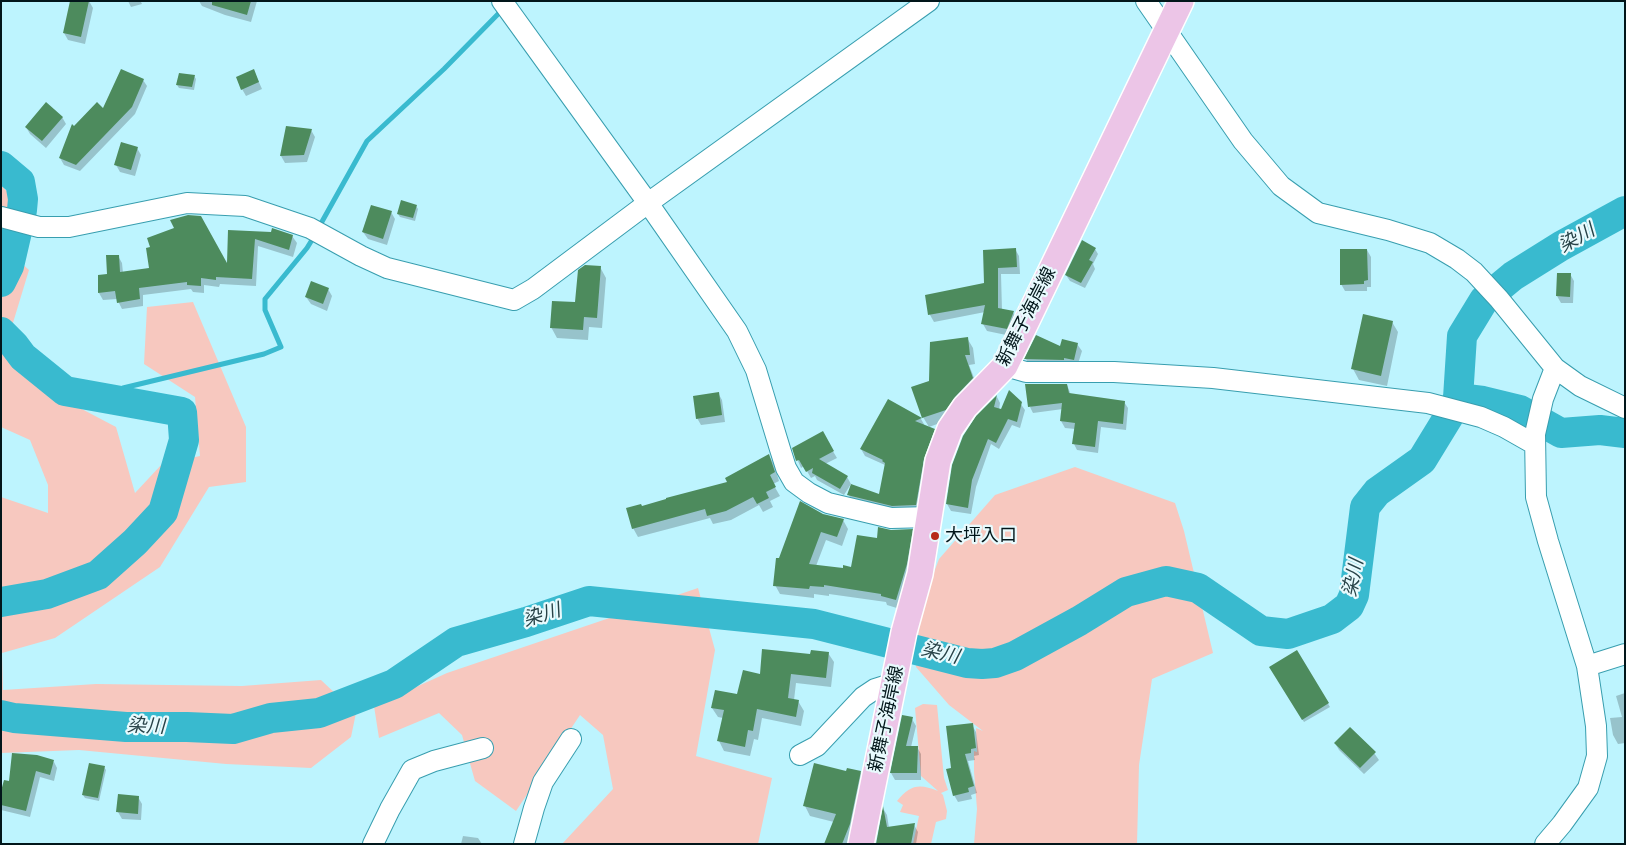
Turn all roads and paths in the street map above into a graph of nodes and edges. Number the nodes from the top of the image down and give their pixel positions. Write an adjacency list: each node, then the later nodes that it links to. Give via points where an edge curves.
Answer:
1 (502, 1): 6 (street)
2 (929, 1): 6 (street)
3 (1146, 1): 5 (street)
4 (1181, 1): 5 (main road, 新舞子海岸線)
5 (1167, 30): 8 (main road, 新舞子海岸線); 9 (street, via 1243,141 1281,186 1318,213 1430,243 1457,259 1474,272)
6 (648, 203): 7 (street, via 514,300 387,268 310,228 245,206 187,203 69,227 39,227); 12 (street, via 737,331 756,370 783,459 794,482 828,503 891,518)
7 (1, 217)
8 (1005, 366): 11 (street, via 1026,372 1114,372 1213,378 1428,403 1481,417); 12 (main road, 新舞子海岸線, via 965,407 950,430 938,461)
9 (1555, 368): 10 (street, via 1580,386); 11 (street, via 1542,399)
10 (1625, 408)
11 (1535, 439): 14 (street, via 1536,496)
12 (930, 517): 15 (main road, 新舞子海岸線)
13 (1625, 654): 14 (street)
14 (1587, 666): 22 (street, via 1597,756 1588,788)
15 (896, 675): 18 (street, via 863,697 817,746); 21 (main road, 新舞子海岸線)
16 (571, 739): 20 (street, via 544,782)
17 (483, 748): 19 (street, via 412,770)
18 (800, 756)
19 (373, 844)
20 (524, 844)
21 (861, 844)
22 (1544, 844)

